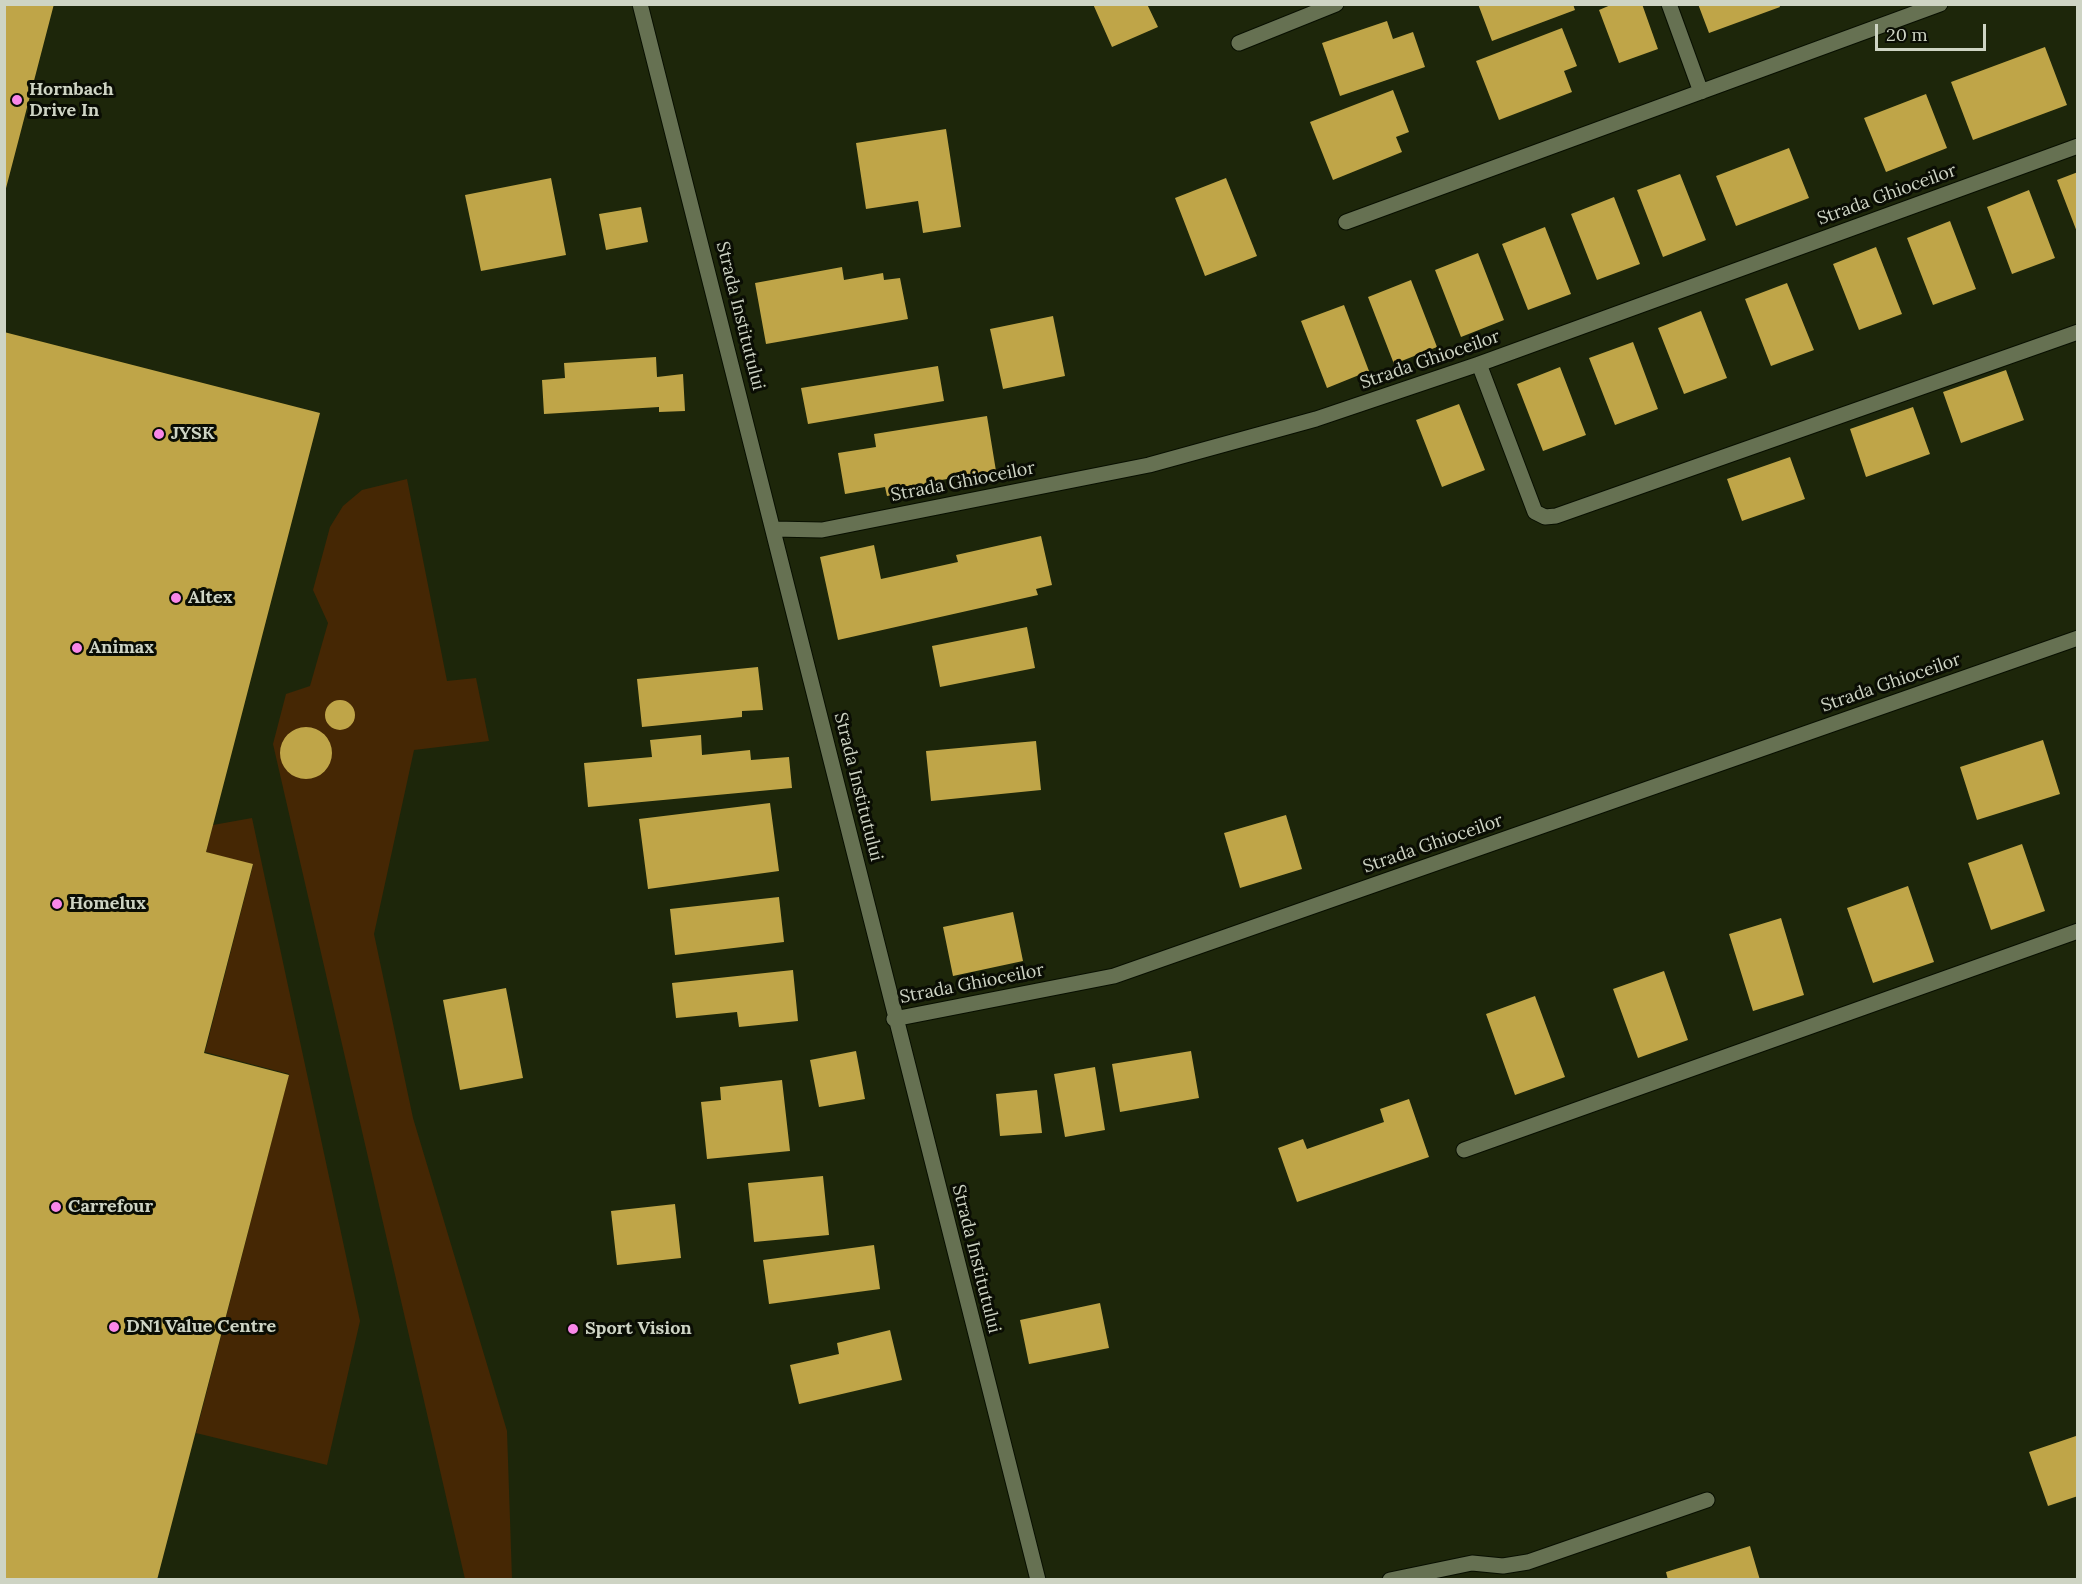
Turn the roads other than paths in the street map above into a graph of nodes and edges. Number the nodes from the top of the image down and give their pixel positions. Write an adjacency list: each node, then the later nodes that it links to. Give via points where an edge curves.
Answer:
1 (640, 4): 11 (street, Strada Institutului)
2 (1336, 4): 5 (street)
3 (1669, 4): 6 (street)
4 (1940, 4): 6 (street)
5 (1239, 44)
6 (1701, 92): 8 (street)
7 (2078, 146): 10 (street, Strada Ghioceilor)
8 (1346, 222)
9 (2078, 332): 10 (street, via 1545,518 1535,512)
10 (1479, 364): 11 (street, Strada Ghioceilor, via 1316,419 1149,465 822,530)
11 (774, 529): 14 (street, Strada Institutului)
12 (2078, 638): 14 (street, Strada Ghioceilor, via 1114,976)
13 (2078, 931): 15 (street)
14 (894, 1018): 17 (street, Strada Institutului)
15 (1464, 1150)
16 (1707, 1500): 18 (street, via 1528,1562 1503,1566 1472,1563)
17 (1038, 1580)
18 (1390, 1580)

